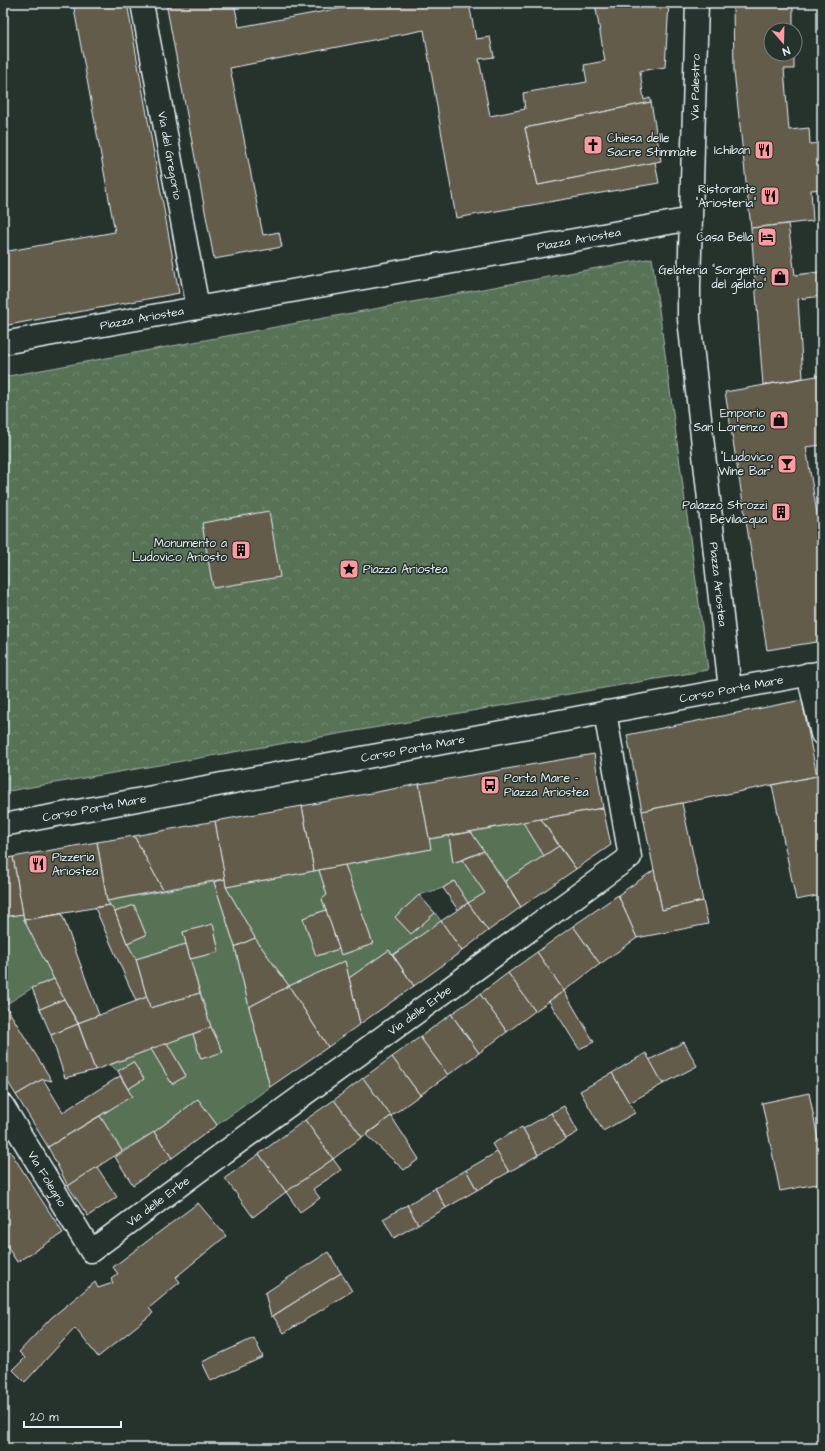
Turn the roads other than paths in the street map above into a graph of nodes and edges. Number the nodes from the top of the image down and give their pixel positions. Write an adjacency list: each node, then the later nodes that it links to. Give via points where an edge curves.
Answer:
1 (142, 3): 4 (street, Via del Gregorio)
2 (697, 3): 3 (street, Via Palestro)
3 (691, 220): 4 (street, Piazza Ariostea); 7 (street, Piazza Ariostea, via 689,320)
4 (198, 308): 5 (street, Piazza Ariostea)
5 (3, 343)
6 (815, 673): 7 (street, Corso Porta Mare); 9 (street)
7 (730, 689): 8 (street, Corso Porta Mare)
8 (605, 712): 10 (street, Corso Porta Mare); 12 (street, Via delle Erbe, via 630,857)
9 (822, 734)
10 (3, 825)
11 (3, 1106): 12 (street, Via Folegno)
12 (91, 1251)

